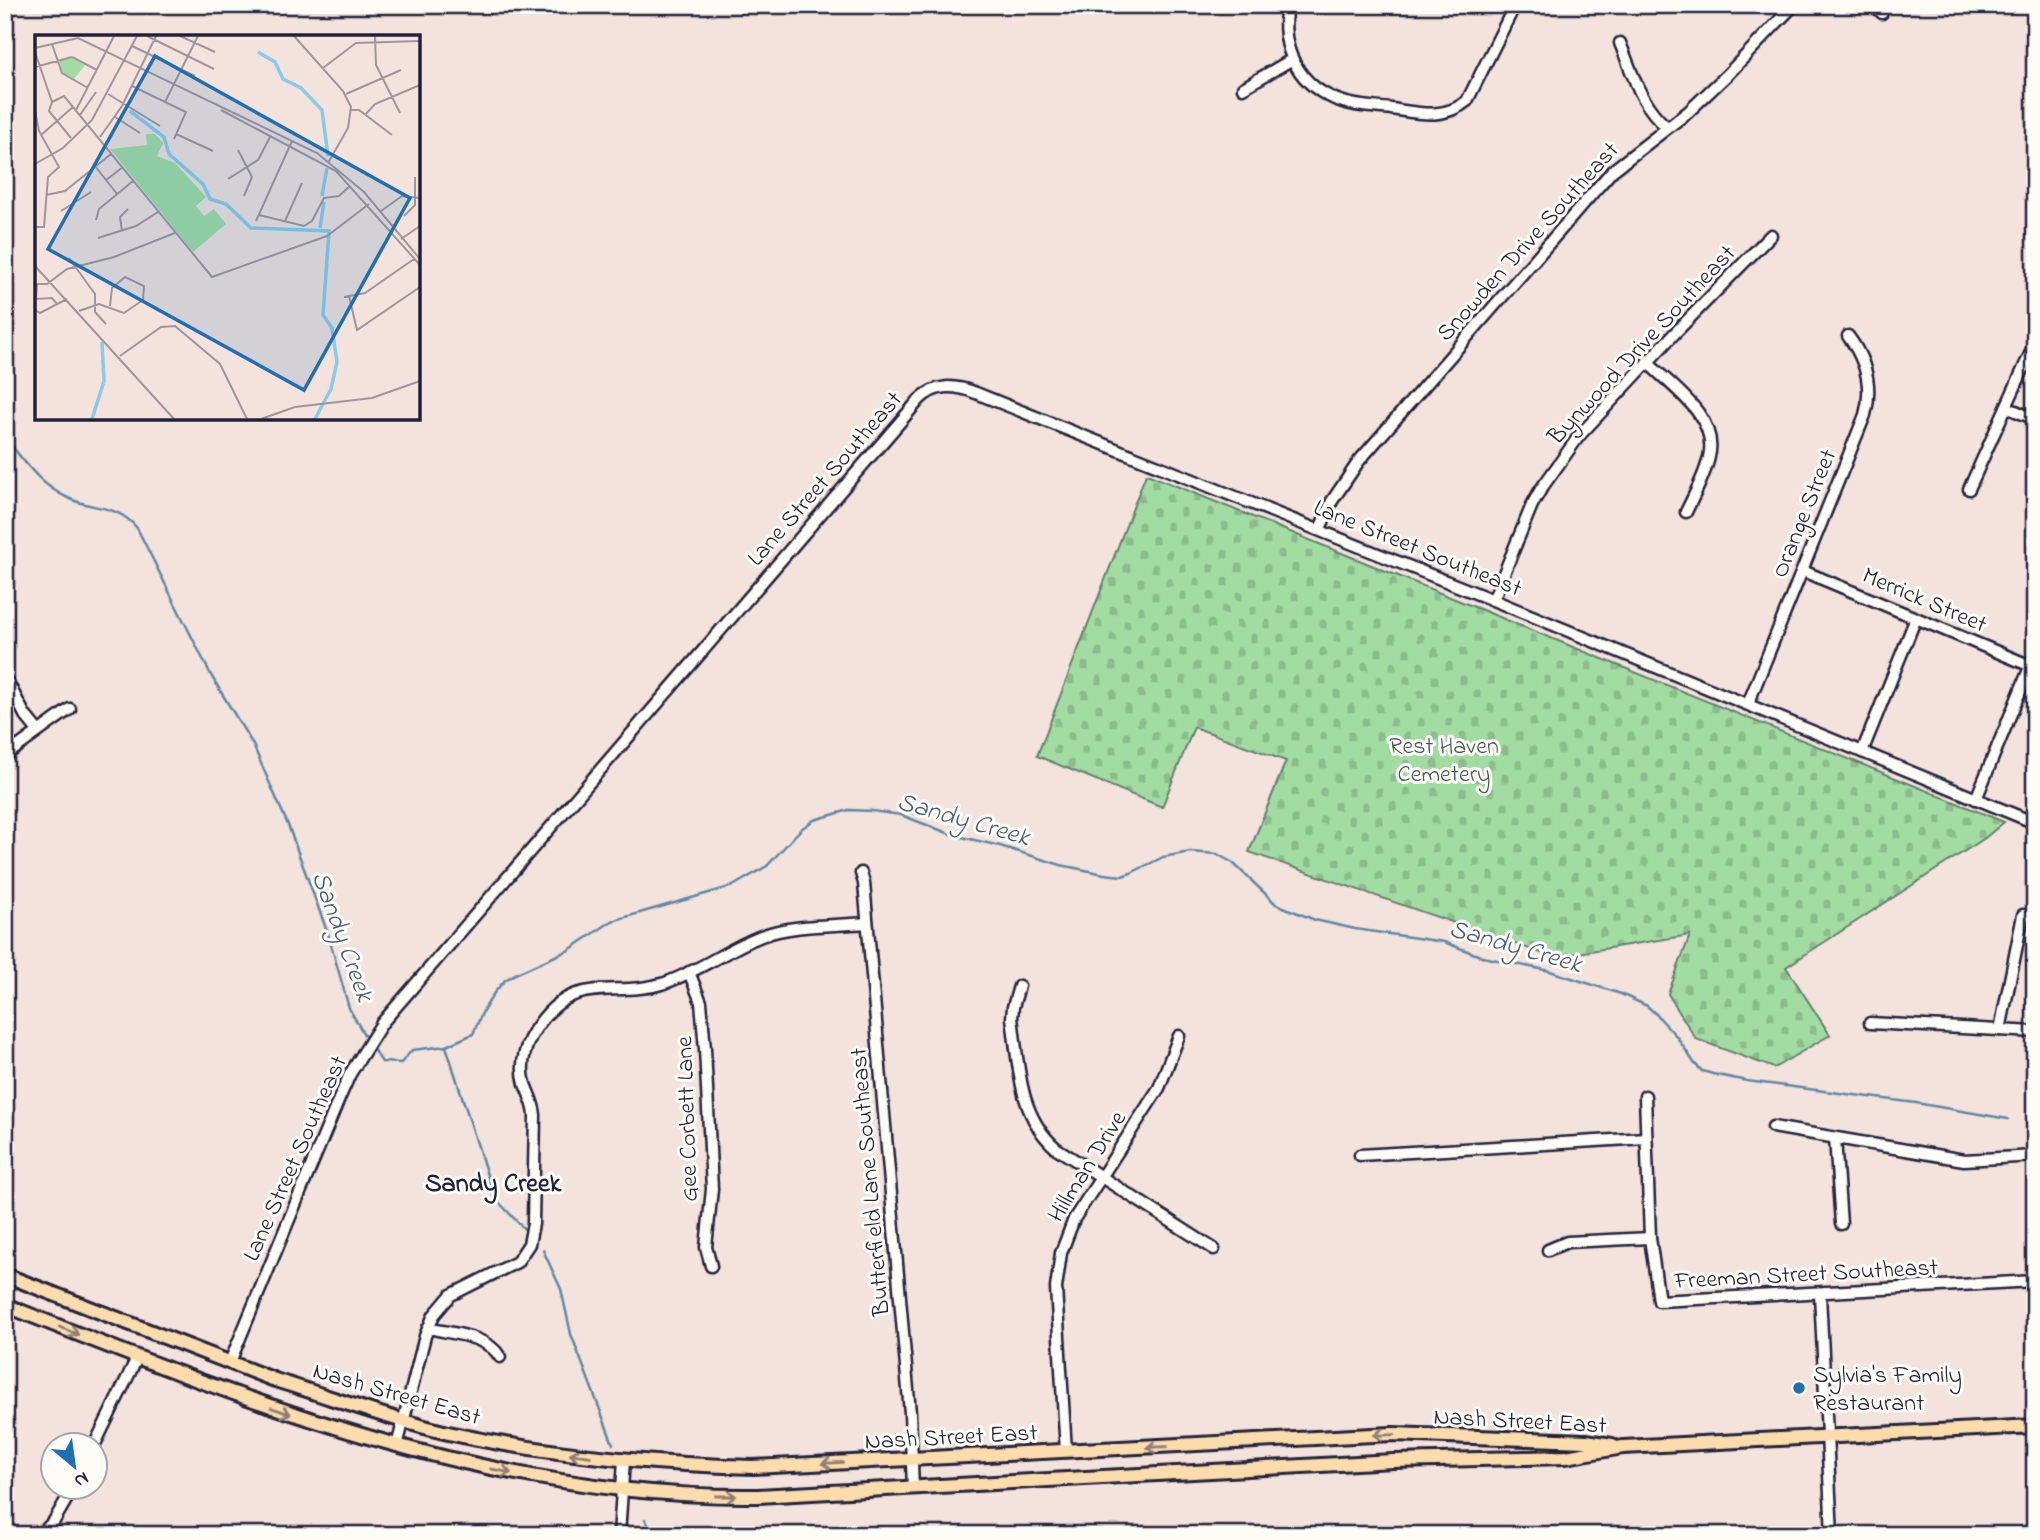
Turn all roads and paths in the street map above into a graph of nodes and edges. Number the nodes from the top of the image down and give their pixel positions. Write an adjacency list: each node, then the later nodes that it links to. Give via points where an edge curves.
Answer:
1 (1287, 5): 7 (street, via 1285,26)
2 (1515, 5): 7 (street, via 1474,90 1462,105 1445,114 1330,98)
3 (1794, 5): 9 (street, Snowden Drive Southeast, via 1727,75)
4 (1873, 5): 5 (street)
5 (1882, 13)
6 (1620, 43): 9 (street, via 1644,103)
7 (1291, 60): 8 (street)
8 (1243, 88)
9 (1667, 127): 18 (street, Snowden Drive Southeast, via 1612,171 1359,461 1332,501)
10 (1771, 234): 13 (street, Bynwood Drive Southeast)
11 (1847, 336): 19 (street, Orange Street, via 1866,370 1867,408)
12 (2035, 343): 14 (street)
13 (1647, 362): 17 (street, via 1701,415 1710,434 1710,456); 20 (street, Bynwood Drive Southeast, via 1579,436 1541,489)
14 (2006, 407): 15 (street); 16 (street)
15 (2035, 419)
16 (1969, 489)
17 (1686, 512)
18 (1320, 529): 20 (street, Lane Street Southeast); 59 (street, Lane Street Southeast, via 960,387 934,388 371,1039 339,1099)
19 (1803, 571): 21 (street, Merrick Street); 24 (street, Orange Street)
20 (1493, 600): 24 (street, Lane Street Southeast)
21 (1916, 618): 22 (street, Merrick Street); 27 (street)
22 (2033, 660): 29 (street)
23 (5, 677): 26 (street)
24 (1748, 705): 27 (street, Lane Street Southeast)
25 (70, 709): 26 (street)
26 (38, 732): 28 (street)
27 (1862, 752): 29 (street, Lane Street Southeast)
28 (5, 756)
29 (1976, 799): 30 (street, Lane Street Southeast)
30 (2035, 823)
31 (861, 873): 33 (street, Butterfield Lane Southeast)
32 (2023, 915): 37 (street)
33 (867, 923): 34 (street, via 765,934); 68 (street, Butterfield Lane Southeast)
34 (690, 972): 51 (street, Gee Corbett Lane, via 701,1002 705,1049 712,1189 706,1247); 56 (street, via 640,988 570,996 540,1023 527,1045 523,1065 535,1115 529,1244 511,1265 451,1295)
35 (1019, 986): 46 (street, via 1012,1018 1030,1116 1056,1148)
36 (1870, 1023): 37 (street)
37 (2000, 1030): 38 (street)
38 (2035, 1032)
39 (1179, 1035): 46 (street, Hillman Drive, via 1159,1088)
40 (1645, 1096): 42 (street, Freeman Street Southeast)
41 (1773, 1127): 43 (street)
42 (1646, 1138): 44 (street); 48 (street, Freeman Street Southeast)
43 (1835, 1138): 45 (street, via 1964,1160); 47 (street)
44 (1360, 1155)
45 (2035, 1156)
46 (1102, 1177): 49 (street); 66 (street, Hillman Drive, via 1066,1236 1057,1270)
47 (1841, 1224)
48 (1650, 1238): 50 (street, via 1567,1242); 54 (street, Freeman Street Southeast, via 1659,1301)
49 (1214, 1249)
50 (1548, 1250)
51 (711, 1266)
52 (5, 1275): 59 (main road, Nash Street East)
53 (2035, 1281): 54 (street, Freeman Street Southeast)
54 (1820, 1294): 63 (street)
55 (5, 1305): 58 (main road, Nash Street East, one-way to 58)
56 (428, 1328): 57 (street, via 485,1342); 60 (street)
57 (500, 1357)
58 (137, 1358): 62 (street); 64 (main road, Nash Street East, one-way to 64, via 306,1420)
59 (230, 1362): 60 (main road, Nash Street East)
60 (405, 1421): 64 (street); 67 (main road, Nash Street East, one-way to 60, via 546,1451)
61 (2035, 1426): 63 (main road)
62 (101, 1432)
63 (1828, 1437): 65 (main road); 74 (street)
64 (397, 1446): 70 (main road, Nash Street East, one-way to 70, via 493,1470)
65 (1623, 1447): 66 (main road, Nash Street East, one-way to 66, via 1586,1441 1392,1434); 69 (main road, Nash Street East, via 1566,1457 1393,1461)
66 (1066, 1451): 68 (main road, Nash Street East)
67 (624, 1460): 68 (main road, Nash Street East, one-way to 67, via 752,1467); 70 (street)
68 (912, 1460): 69 (street, Butterfield Lane Southeast)
69 (913, 1488): 70 (main road, Nash Street East, one-way to 69, via 736,1496)
70 (623, 1491): 73 (street)
71 (65, 1502): 72 (street)
72 (40, 1535)
73 (619, 1535)
74 (1832, 1535)

